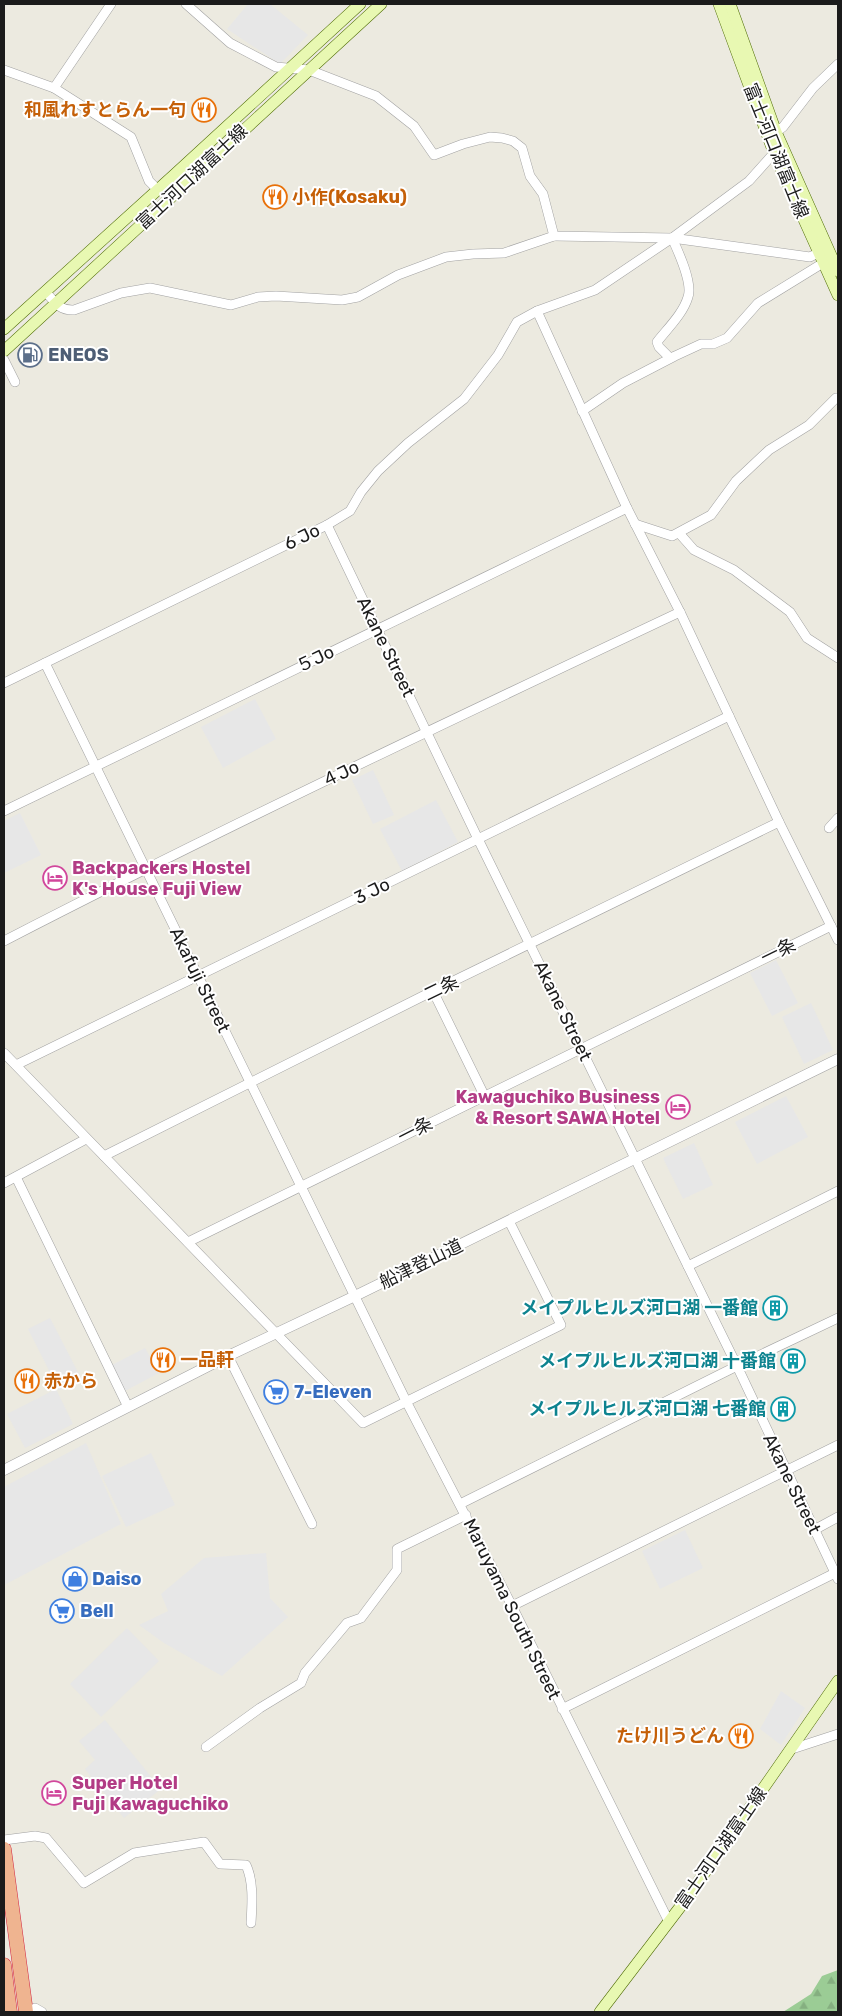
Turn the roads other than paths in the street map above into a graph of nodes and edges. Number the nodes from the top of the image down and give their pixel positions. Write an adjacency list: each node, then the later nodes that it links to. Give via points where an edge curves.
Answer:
1 (111, 4): 11 (street)
2 (186, 4): 8 (street, via 230,43 276,67)
3 (360, 4): 8 (main road, 富士河口湖富士線)
4 (381, 4): 10 (main road, 富士河口湖富士線)
5 (719, 4): 13 (main road, 富士河口湖富士線)
6 (730, 4): 12 (main road, 富士河口湖富士線)
7 (838, 64): 12 (street, via 813,88 784,127)
8 (291, 68): 10 (street); 14 (main road, 富士河口湖富士線)
9 (4, 70): 11 (street)
10 (309, 70): 15 (street, via 376,96 414,126 434,155 490,138 514,141 522,148 530,176 543,194); 21 (main road, 富士河口湖富士線)
11 (54, 88): 14 (street, via 130,136 149,182)
12 (776, 132): 13 (street); 18 (main road, 富士河口湖富士線)
13 (774, 153): 16 (street, 6 Jo, via 749,181); 17 (main road, 富士河口湖富士線)
14 (158, 190): 19 (main road, 富士河口湖富士線)
15 (554, 236): 16 (street); 21 (street, via 504,253 446,258 398,275 358,297 342,300 276,296 258,297 231,305 150,288 121,293 74,310 60,308)
16 (672, 238): 17 (street); 22 (street, 6 Jo, via 595,290); 25 (street, via 689,291 686,302 657,342)
17 (821, 258): 20 (main road, 富士河口湖富士線); 25 (street, via 758,303 727,338 713,344 701,344)
18 (838, 270)
19 (45, 291): 21 (street); 23 (main road, 富士河口湖富士線)
20 (838, 295)
21 (55, 302): 24 (main road, 富士河口湖富士線)
22 (537, 311): 29 (street); 32 (street, 6 Jo, via 517,322 498,355 464,399 408,443 378,471 350,511)
23 (4, 329)
24 (4, 350)
25 (670, 358): 29 (street, via 623,383)
26 (4, 360): 27 (street)
27 (15, 382)
28 (838, 398): 33 (street, via 809,424 769,450 736,480 711,515)
29 (582, 411): 30 (street)
30 (627, 508): 31 (street); 35 (street, ５Jo)
31 (635, 524): 33 (street, via 672,536); 34 (street)
32 (327, 525): 35 (street, Akane Street); 37 (street, 6 Jo)
33 (679, 532): 36 (street, via 694,550 734,570 790,612 808,638)
34 (680, 612): 39 (street); 40 (street, ４Jo)
35 (378, 628): 40 (street, Akane Street); 41 (street, ５Jo)
36 (838, 658)
37 (45, 663): 38 (street, 6 Jo); 41 (street, Akafuji Street)
38 (4, 683)
39 (728, 716): 44 (street); 46 (street, 3 Jo)
40 (427, 731): 46 (street, Akane Street); 47 (street, ４Jo)
41 (95, 766): 42 (street, ５Jo); 47 (street, Akafuji Street)
42 (4, 811)
43 (838, 818): 45 (street)
44 (779, 822): 48 (street); 51 (street, 二条)
45 (829, 828)
46 (478, 839): 51 (street, Akane Street); 52 (street, 3 Jo)
47 (145, 869): 50 (street, ４Jo); 52 (street, Akafuji Street)
48 (831, 926): 49 (street); 54 (street, 一条)
49 (838, 940)
50 (4, 941)
51 (531, 944): 53 (street, 二条); 54 (street, Akane Street)
52 (198, 976): 57 (street, 3 Jo); 58 (street, Akafuji Street)
53 (433, 991): 58 (street, 二条); 59 (street)
54 (581, 1047): 59 (street, 一条); 62 (street, Akane Street)
55 (4, 1053): 57 (street)
56 (838, 1059): 62 (street, 船津登山道)
57 (16, 1065): 60 (street)
58 (251, 1083): 61 (street, 二条); 65 (street, Akafuji Street)
59 (484, 1096): 65 (street, 一条)
60 (86, 1139): 61 (street); 63 (street)
61 (104, 1156): 68 (street)
62 (636, 1158): 67 (street, 船津登山道); 69 (street, Akane Street)
63 (16, 1177): 64 (street); 76 (street)
64 (4, 1183)
65 (302, 1186): 68 (street, 一条); 70 (street, Akafuji Street)
66 (838, 1191): 69 (street)
67 (509, 1221): 70 (street, 船津登山道); 75 (street, via 560,1325)
68 (188, 1242): 72 (street)
69 (688, 1266): 74 (street, Akane Street)
70 (355, 1296): 72 (street, 船津登山道); 75 (street, Maruyama South Street)
71 (838, 1318): 74 (street)
72 (275, 1333): 73 (street, 船津登山道); 75 (street, via 363,1423)
73 (228, 1356): 76 (street, 船津登山道); 83 (street)
74 (736, 1366): 79 (street, Akane Street); 80 (street)
75 (406, 1401): 80 (street, Maruyama South Street)
76 (128, 1407): 78 (street, 船津登山道)
77 (838, 1445): 79 (street)
78 (4, 1470)
79 (786, 1470): 84 (street, Akane Street); 86 (street)
80 (460, 1504): 81 (street, Maruyama South Street)
81 (466, 1515): 86 (street, Maruyama South Street); 90 (street, via 397,1549 397,1570 361,1618 347,1622 305,1673 301,1683)
82 (838, 1517): 84 (street)
83 (312, 1524)
84 (814, 1530): 85 (street, Akane Street)
85 (837, 1576): 88 (street)
86 (512, 1606): 88 (street, Maruyama South Street)
87 (838, 1681): 91 (main road, 富士河口湖富士線)
88 (562, 1709): 94 (street, Maruyama South Street)
89 (838, 1734): 91 (street)
90 (206, 1747)
91 (792, 1749): 94 (main road, 富士河口湖富士線)
92 (4, 1840): 95 (street, via 35,1836 46,1838 84,1883 134,1853 204,1842 220,1864 246,1865 252,1902)
93 (4, 1849): 97 (highway)
94 (669, 1922): 99 (main road, 富士河口湖富士線)
95 (251, 1923)
96 (4, 1965): 98 (highway)
97 (34, 2011)
98 (10, 2012)
99 (600, 2012)

